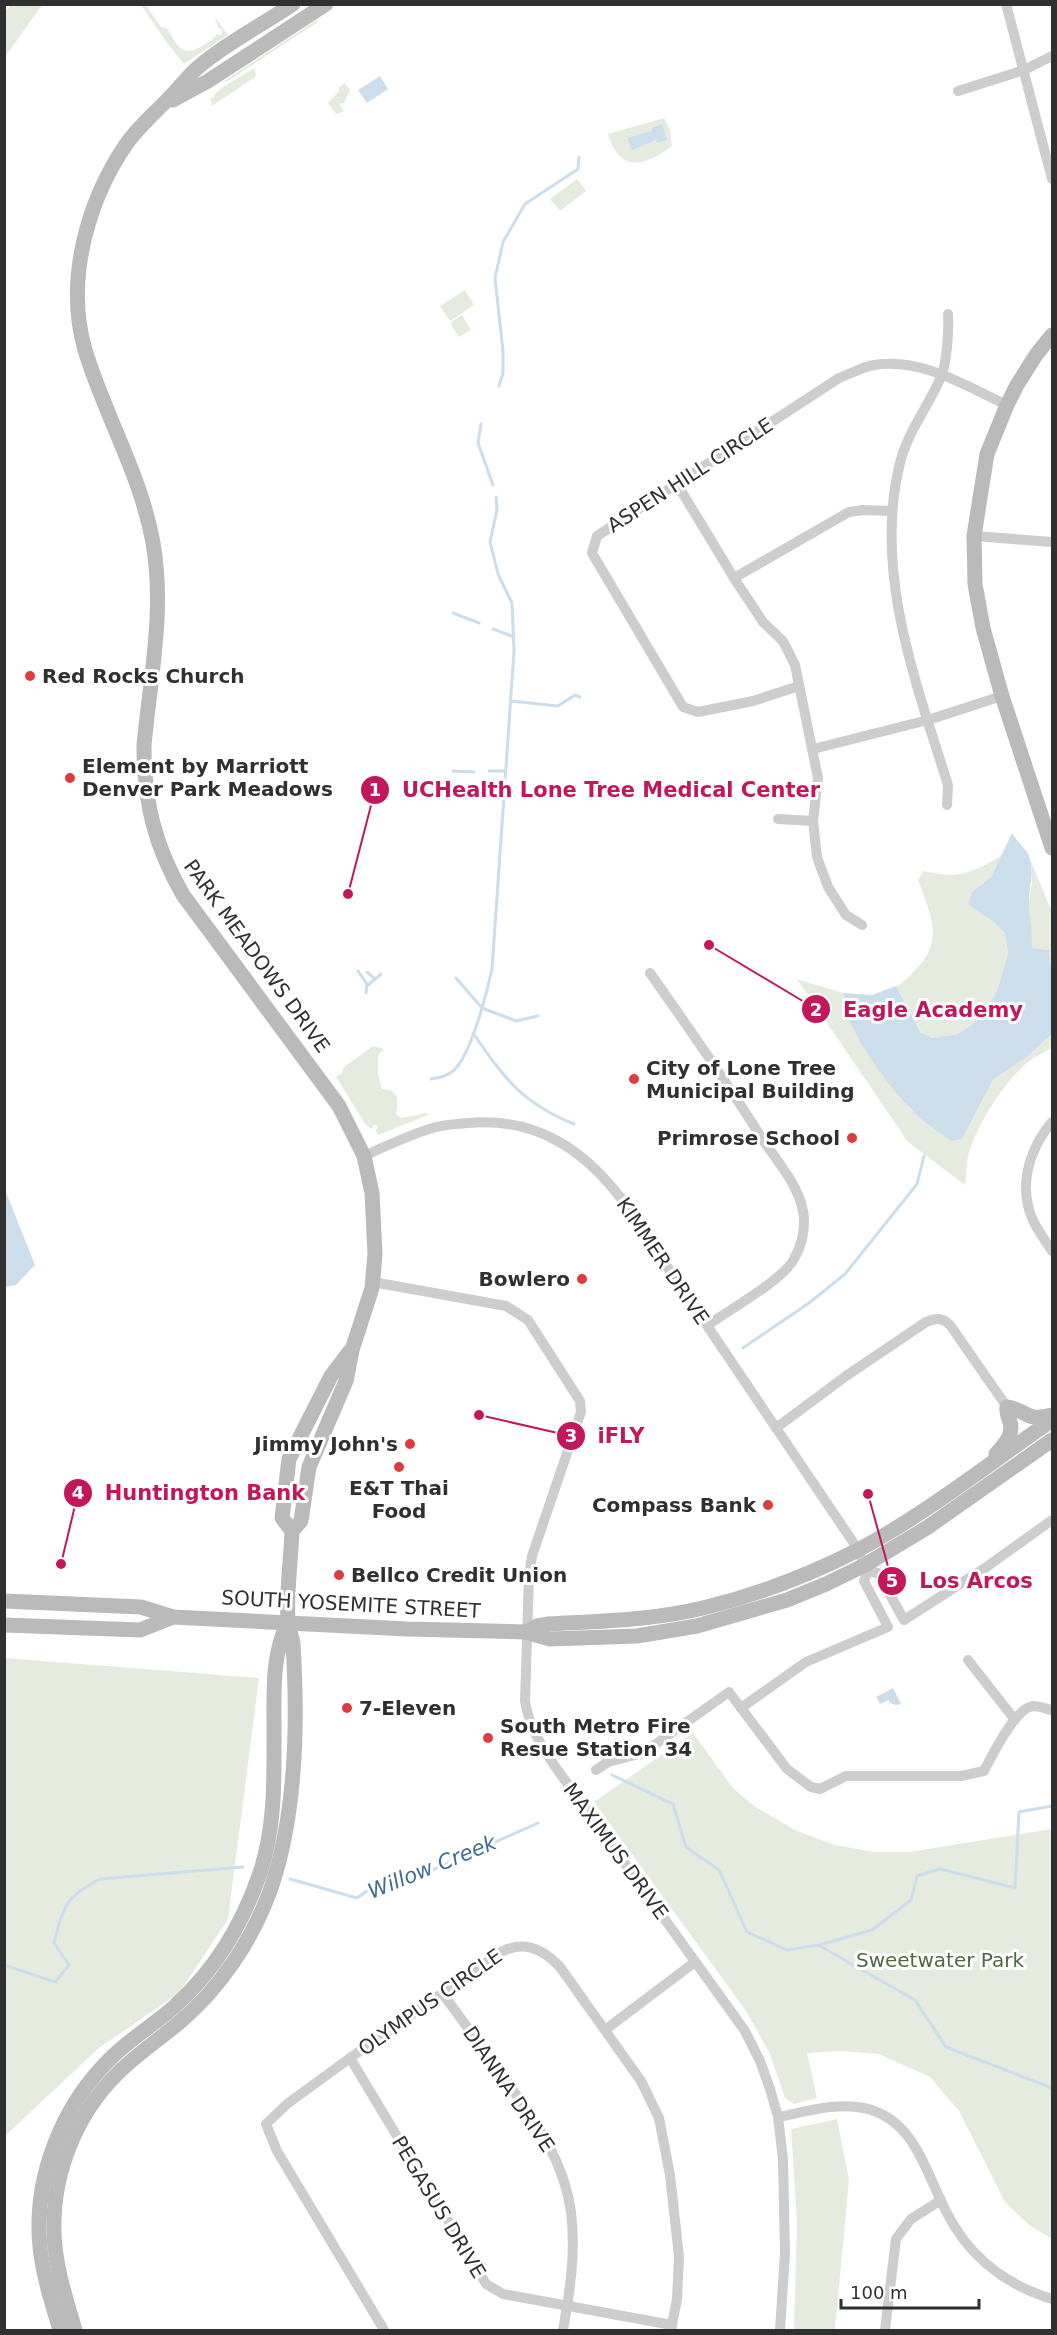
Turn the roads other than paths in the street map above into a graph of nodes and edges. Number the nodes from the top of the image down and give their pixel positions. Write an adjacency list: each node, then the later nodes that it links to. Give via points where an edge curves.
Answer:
1 (293, 4): 7 (main road, PARK MEADOWS DRIVE, via 202,64)
2 (326, 4): 7 (main road, PARK MEADOWS DRIVE, via 208,81)
3 (1006, 4): 5 (street)
4 (1053, 56): 5 (street)
5 (1024, 70): 6 (street); 8 (street)
6 (958, 92)
7 (162, 106): 30 (main road, PARK MEADOWS DRIVE, via 128,142 104,181 86,232 79,280 84,347 136,480 153,543 158,601 144,746 147,804 167,867 183,895 326,1087)
8 (1053, 179)
9 (948, 314): 11 (street)
10 (1053, 335): 12 (main road, via 1036,355)
11 (942, 375): 12 (street, ASPEN HILL CIRCLE); 13 (street, ASPEN HILL CIRCLE, via 915,365 888,363 848,374); 14 (street, via 908,438)
12 (1007, 405): 15 (main road, via 987,454)
13 (677, 484): 17 (street); 18 (street, ASPEN HILL CIRCLE, via 597,536 592,553 683,707 698,712 753,701)
14 (892, 511): 17 (street, via 849,512); 20 (street, via 894,582)
15 (974, 536): 16 (street); 19 (main road, via 975,584)
16 (1053, 542)
17 (734, 578): 18 (street, via 763,622 783,641 795,665)
18 (799, 686): 21 (street)
19 (1002, 696): 20 (street); 25 (main road)
20 (928, 720): 21 (street); 22 (street, via 948,784)
21 (813, 749): 24 (street, via 818,778)
22 (946, 805)
23 (778, 819): 24 (street)
24 (813, 820): 27 (street, via 817,857 828,887 846,915)
25 (1049, 825): 26 (main road)
26 (1053, 848)
27 (862, 925)
28 (650, 973): 33 (street, via 734,1094 798,1194 803,1212 803,1237 793,1262 783,1274)
29 (1053, 1122): 31 (street, via 1033,1152 1027,1172 1028,1205)
30 (364, 1156): 32 (main road, PARK MEADOWS DRIVE, via 375,1221); 33 (street, KIMMER DRIVE, via 444,1125 482,1121 509,1124 552,1137 591,1163 607,1179)
31 (1053, 1251)
32 (373, 1282): 34 (main road, PARK MEADOWS DRIVE); 52 (street, MAXIMUS DRIVE, via 517,1312 528,1320 580,1401 581,1412 532,1556)
33 (708, 1325): 39 (street, KIMMER DRIVE)
34 (352, 1350): 35 (main road, PARK MEADOWS DRIVE); 40 (main road, PARK MEADOWS DRIVE, via 346,1382)
35 (331, 1376): 38 (main road, PARK MEADOWS DRIVE); 40 (main road, via 333,1389 319,1420)
36 (1007, 1407): 37 (main road, via 1033,1418); 39 (street, via 950,1325 933,1319); 42 (main road, via 1011,1428 1007,1443)
37 (1053, 1418): 42 (main road, SOUTH YOSEMITE STREET)
38 (305, 1428): 43 (main road, via 310,1438 296,1507); 45 (main road, PARK MEADOWS DRIVE, via 289,1459 283,1492 282,1518)
39 (776, 1428): 46 (street, KIMMER DRIVE)
40 (321, 1436): 43 (main road, PARK MEADOWS DRIVE, via 309,1467)
41 (1053, 1440): 47 (main road, SOUTH YOSEMITE STREET, via 928,1527)
42 (981, 1469): 46 (main road, SOUTH YOSEMITE STREET, via 898,1527)
43 (302, 1517): 45 (main road, PARK MEADOWS DRIVE)
44 (1053, 1520): 54 (street, via 904,1620 878,1573 868,1571 864,1581 888,1627 806,1662)
45 (292, 1531): 50 (main road, PARK MEADOWS DRIVE)
46 (857, 1550): 47 (street, KIMMER DRIVE); 52 (main road, SOUTH YOSEMITE STREET, via 781,1584 706,1607 636,1619 549,1624)
47 (865, 1565): 52 (main road, SOUTH YOSEMITE STREET, via 787,1600 697,1626 594,1639 550,1639)
48 (4, 1601): 49 (main road, SOUTH YOSEMITE STREET, via 137,1606)
49 (173, 1617): 50 (main road, SOUTH YOSEMITE STREET); 51 (main road, SOUTH YOSEMITE STREET, via 140,1630)
50 (288, 1622): 52 (main road, SOUTH YOSEMITE STREET); 67 (main road, PARK MEADOWS DRIVE, via 276,1654 272,1814 265,1855 248,1904 201,1980 169,2012 111,2058 85,2088 65,2121 49,2160 39,2244); 68 (main road, PARK MEADOWS DRIVE, via 294,1659 292,1777 285,1839 275,1876 249,1937 217,1985 183,2020 108,2084 86,2113 71,2143 56,2198 54,2234 60,2277)
51 (4, 1625)
52 (526, 1632): 58 (street, MAXIMUS DRIVE, via 525,1701 533,1732)
53 (968, 1660): 56 (street)
54 (741, 1708): 56 (street, via 788,1769 811,1787 820,1789 846,1776 961,1776 984,1772); 57 (street, via 729,1692 643,1753 608,1762)
55 (1053, 1710): 56 (street, via 1032,1706)
56 (1015, 1720)
57 (596, 1770)
58 (696, 1962): 60 (street); 62 (street, MAXIMUS DRIVE, via 745,2031 760,2061)
59 (443, 1994): 60 (street, OLYMPUS CIRCLE, via 510,1947 524,1946 549,1955); 61 (street, OLYMPUS CIRCLE); 65 (street, DIANNA DRIVE, via 540,2127 554,2153 571,2213)
60 (605, 2030): 66 (street, OLYMPUS CIRCLE, via 641,2081 664,2136 679,2258)
61 (350, 2058): 65 (street, PEGASUS DRIVE, via 486,2284 503,2294); 69 (street, OLYMPUS CIRCLE, via 266,2124)
62 (778, 2117): 63 (street, via 846,2106 881,2113 909,2136); 71 (street, MAXIMUS DRIVE, via 785,2213)
63 (941, 2200): 64 (street, via 954,2226 980,2259 1018,2286); 72 (street, via 911,2219 896,2239)
64 (1053, 2299)
65 (568, 2305): 66 (street, PEGASUS DRIVE); 70 (street, DIANNA DRIVE)
66 (671, 2328)
67 (60, 2331)
68 (75, 2331)
69 (384, 2331)
70 (563, 2331)
71 (780, 2331)
72 (885, 2331)

